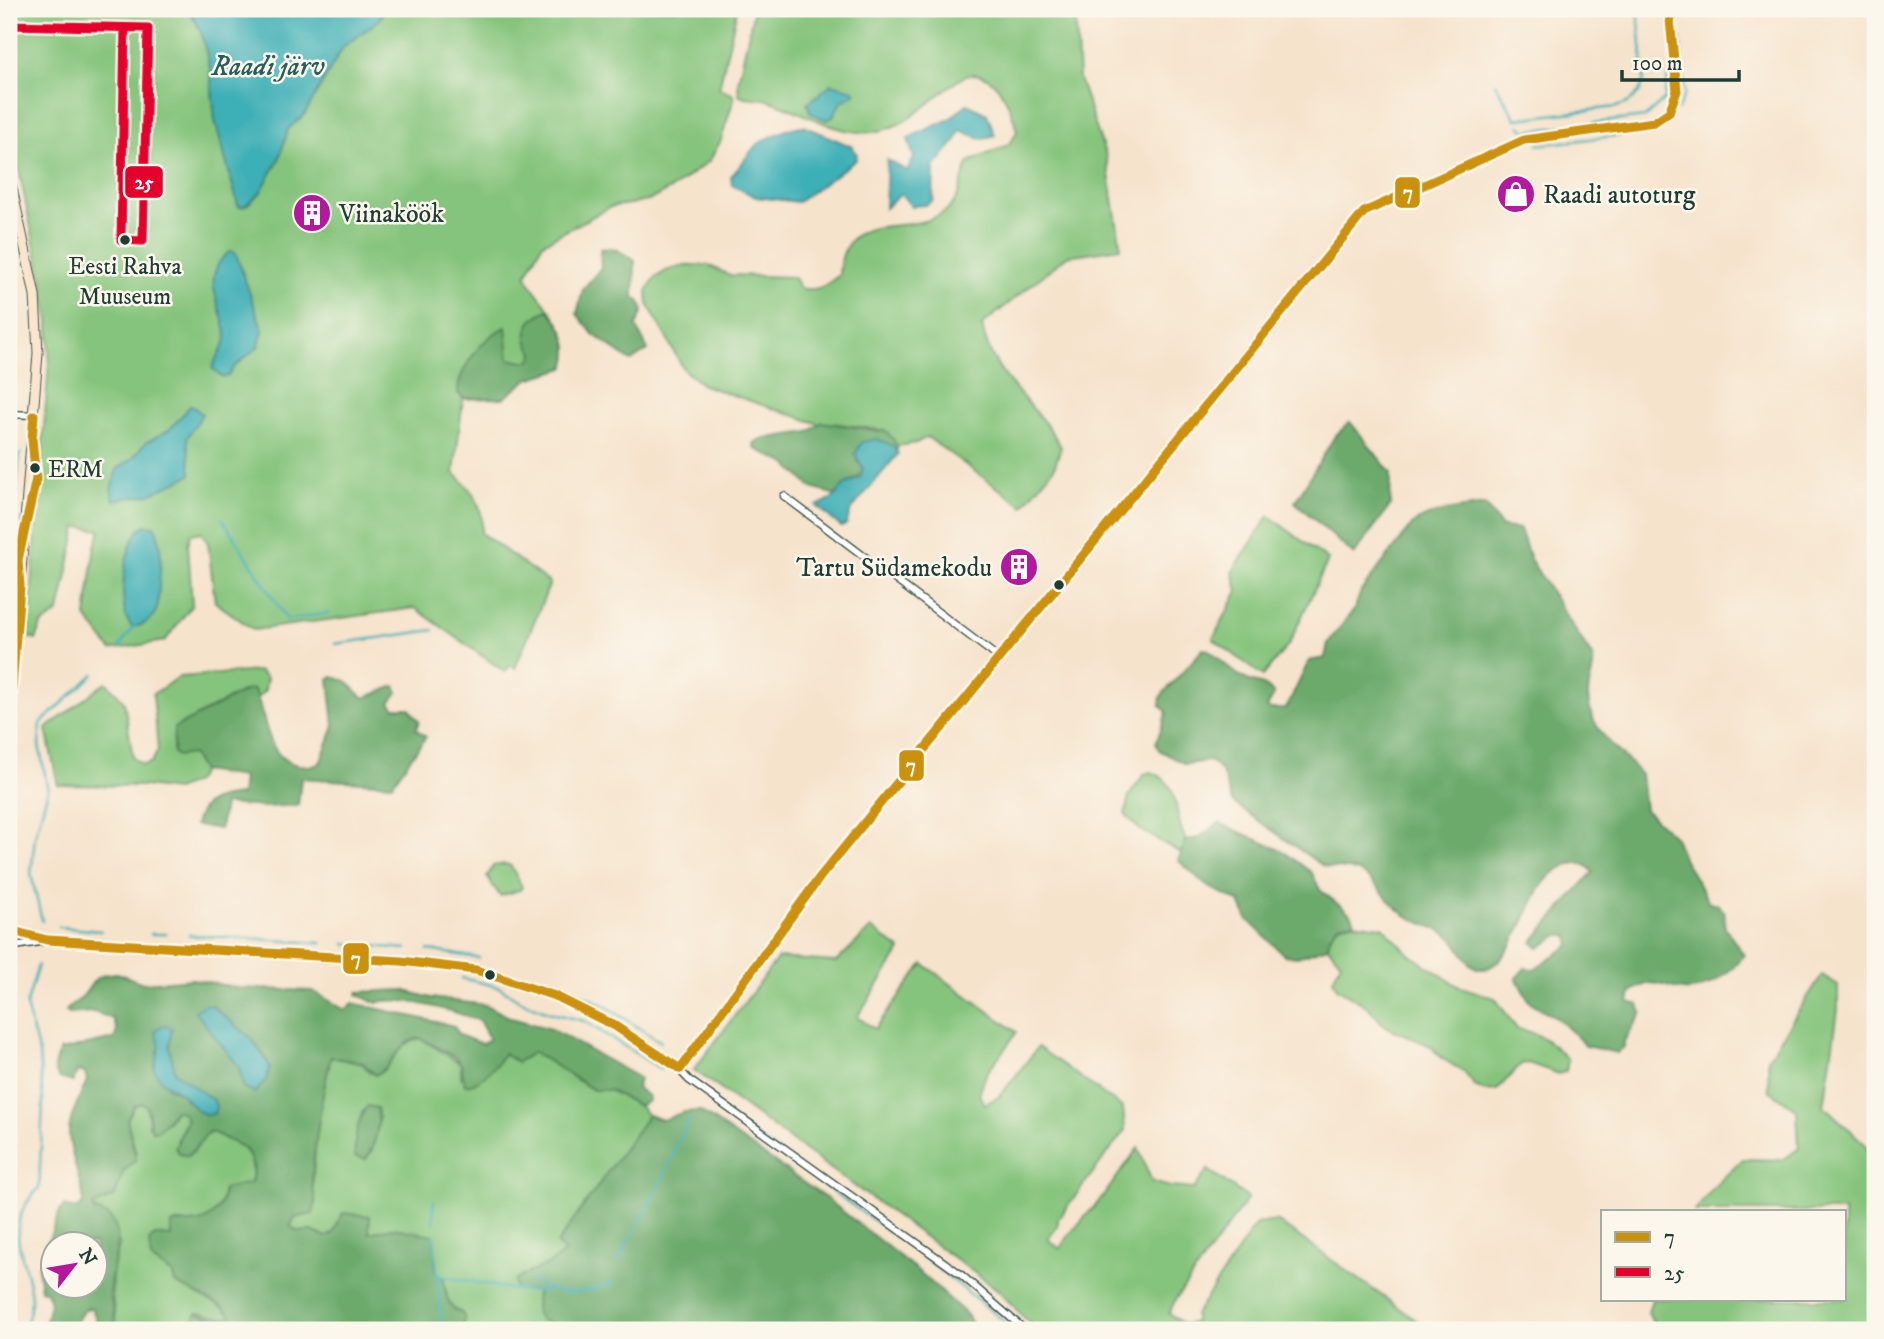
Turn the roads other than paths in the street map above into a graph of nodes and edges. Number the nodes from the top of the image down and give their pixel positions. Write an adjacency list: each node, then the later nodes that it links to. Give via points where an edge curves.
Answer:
1 (1669, 9): 6 (street, via 1677,79 1669,112 1642,125 1524,140 1364,212)
2 (9, 174): 4 (street, via 38,327)
3 (9, 414): 4 (street)
4 (34, 415): 7 (street)
5 (784, 496): 6 (street)
6 (999, 658): 11 (street, via 820,877)
7 (9, 726)
8 (9, 930): 9 (street); 10 (street)
9 (47, 940): 10 (street); 11 (street, via 401,961 476,971 546,992 591,1013)
10 (9, 946)
11 (680, 1069): 12 (street, via 689,1080 958,1273)
12 (1025, 1330)

